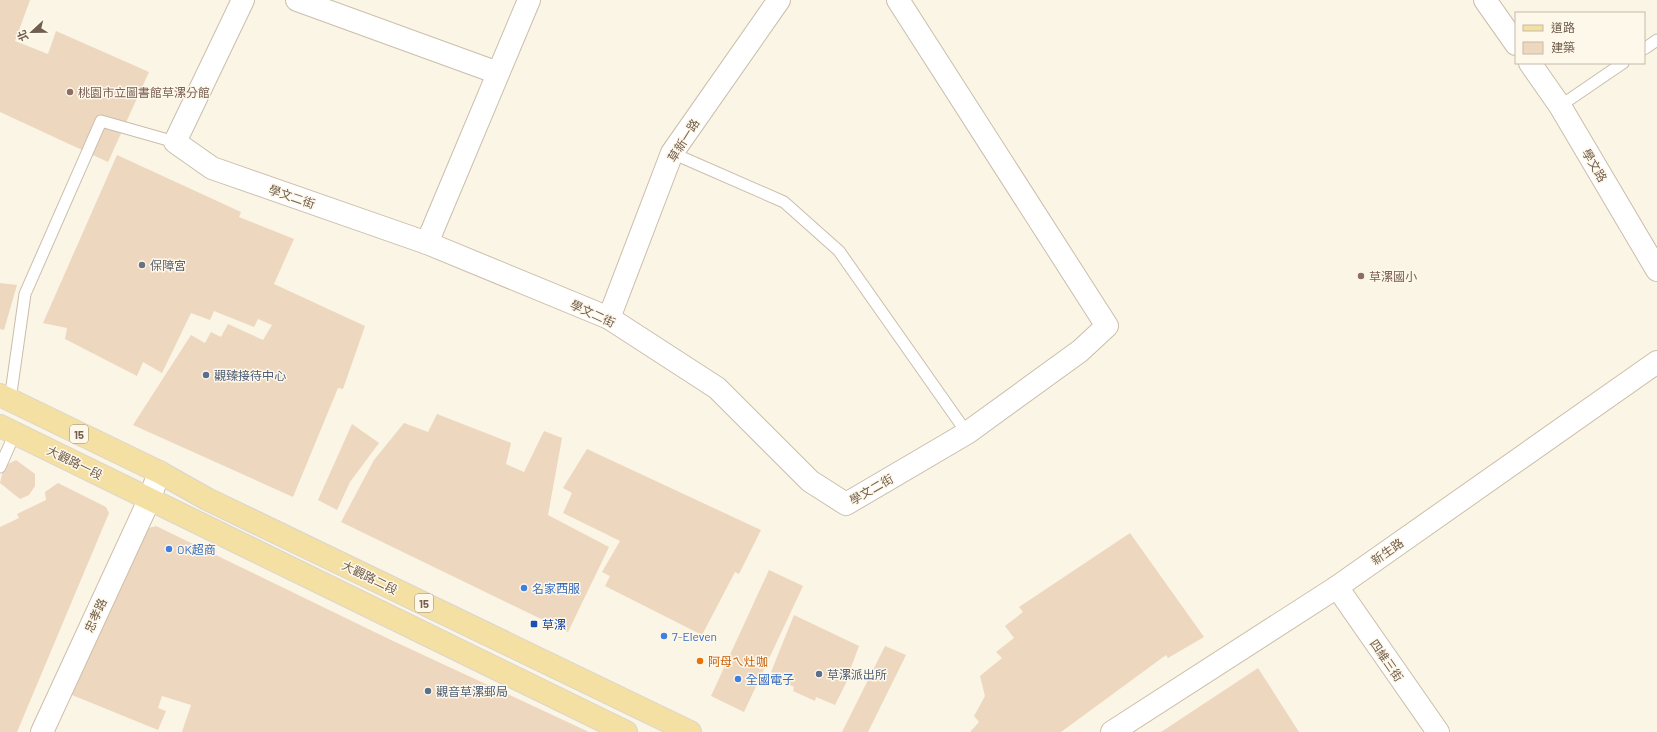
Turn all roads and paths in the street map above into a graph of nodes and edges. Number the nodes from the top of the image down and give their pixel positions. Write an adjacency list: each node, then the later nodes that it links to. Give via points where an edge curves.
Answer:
1 (243, 0): 14 (street)
2 (297, 0): 12 (street)
3 (529, 0): 12 (street)
4 (779, 0): 15 (street, 草新一路)
5 (898, 0): 22 (street, 學文二街, via 1107,326 1080,351)
6 (1485, 0): 8 (street)
7 (1657, 40): 9 (lane)
8 (1515, 43)
9 (1645, 48)
10 (1531, 64): 13 (street, 學文路)
11 (1622, 64): 13 (lane)
12 (498, 73): 16 (street)
13 (1560, 106): 17 (street, 學文路)
14 (174, 142): 16 (street, 學文二街, via 212,168); 20 (lane, via 101,121 25,294)
15 (672, 152): 18 (street, 草新一路); 22 (lane, via 784,202 839,251)
16 (427, 243): 18 (street, 學文二街)
17 (1657, 270)
18 (609, 318): 22 (street, 學文二街, via 717,388 810,481 846,504)
19 (1657, 362): 26 (street, 新生路)
20 (5, 398): 24 (main road, 15)
21 (8, 430): 23 (lane); 25 (main road, 大觀路一段 / 15)
22 (967, 433)
23 (0, 467)
24 (159, 472): 25 (street, 忠孝路); 29 (main road, 大觀路二段 / 15, via 207,499)
25 (150, 498): 27 (street, 忠孝路); 28 (main road, 15)
26 (1336, 587): 30 (street, 新生路); 31 (street, 四維三街)
27 (42, 732)
28 (626, 732)
29 (690, 732)
30 (1112, 732)
31 (1438, 732)

